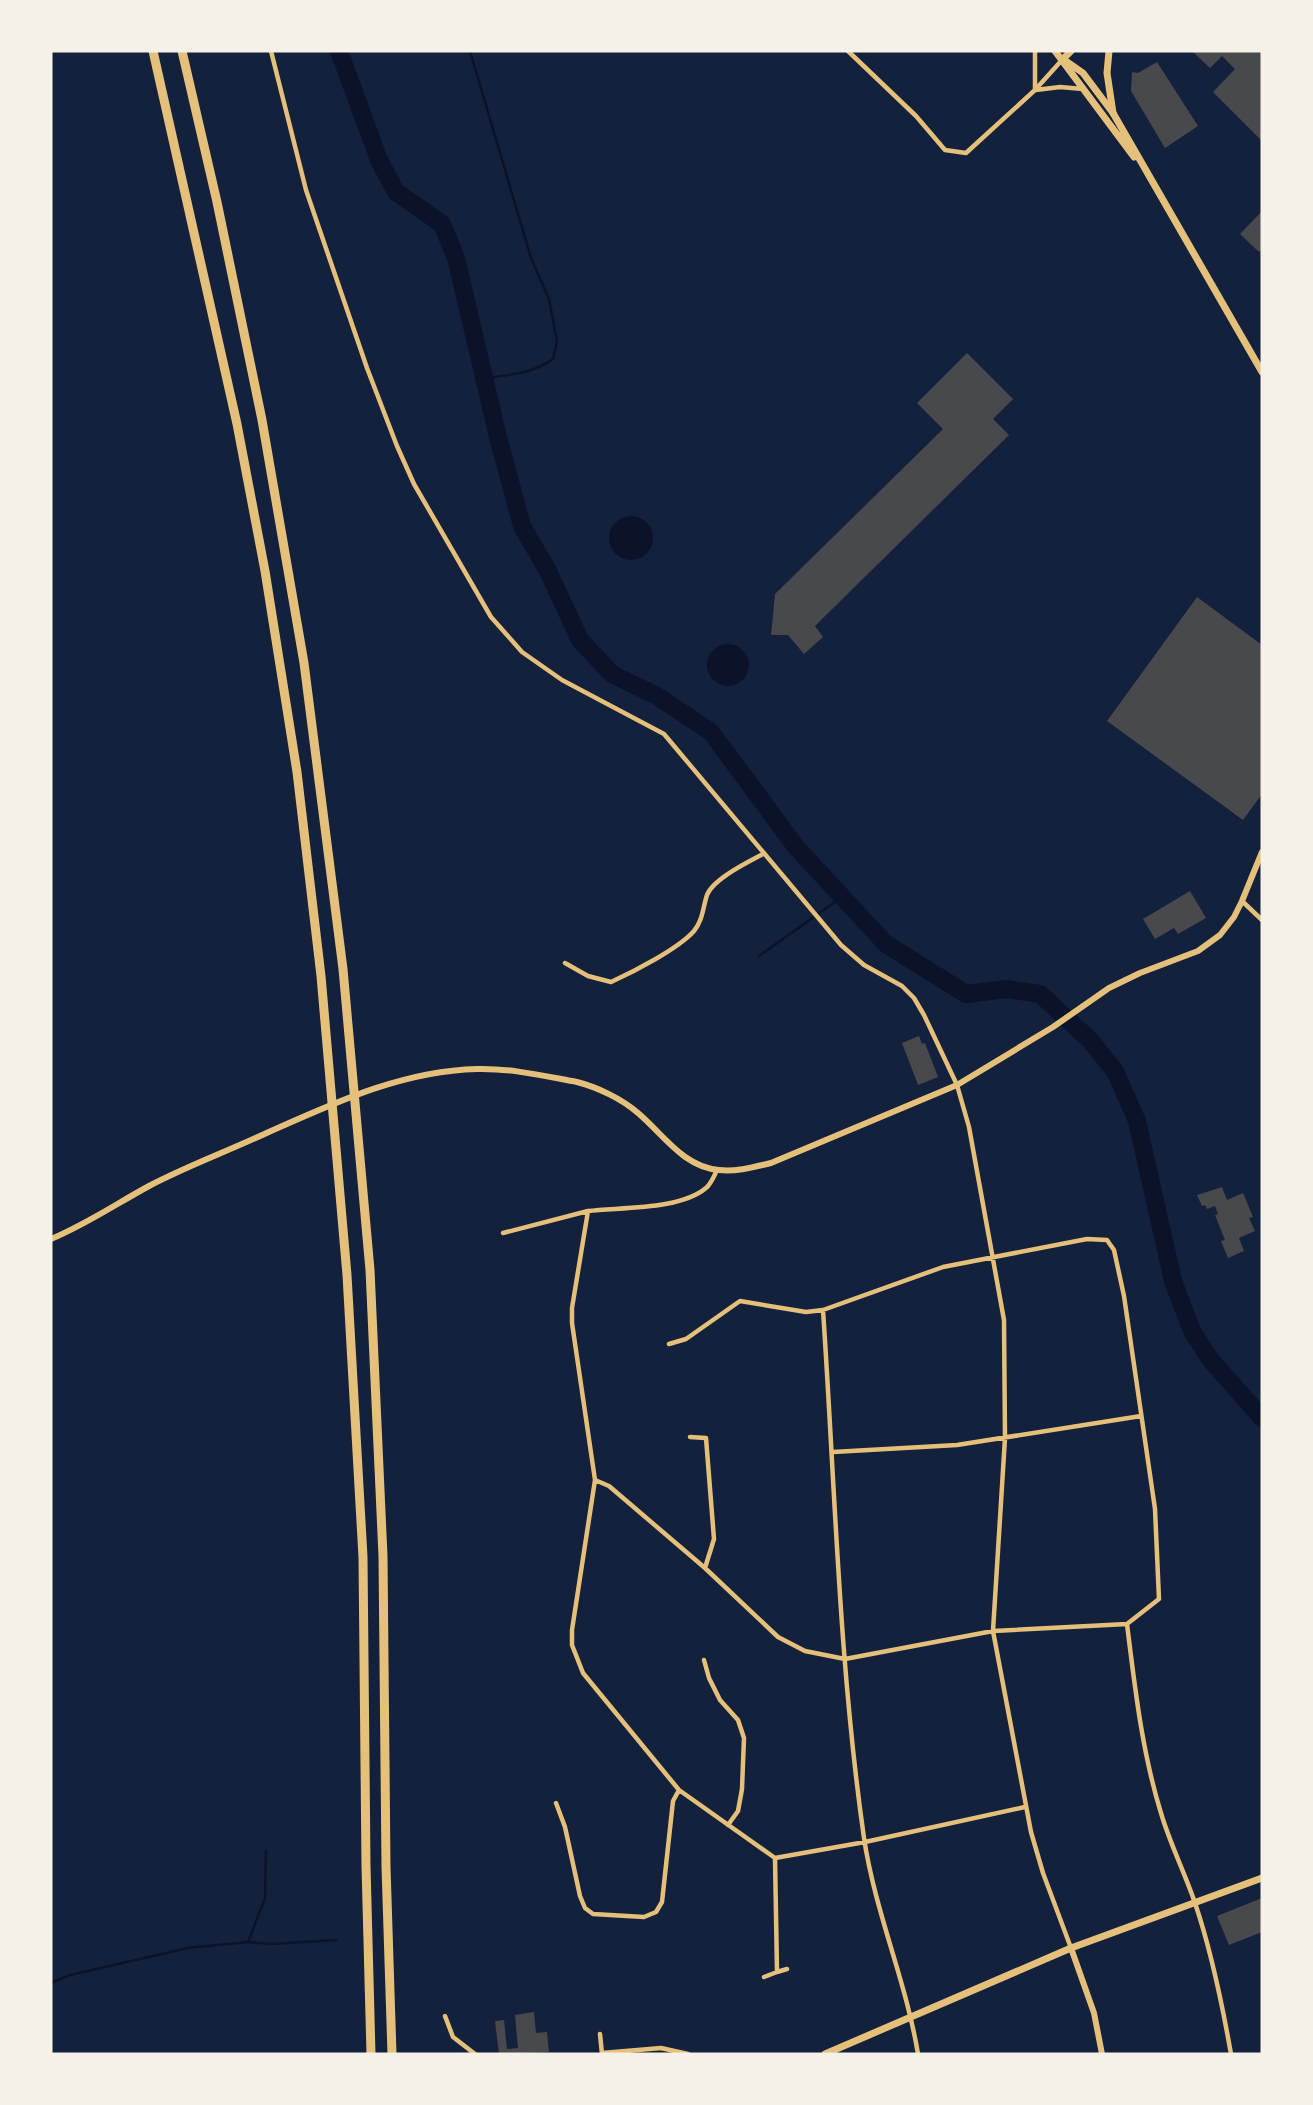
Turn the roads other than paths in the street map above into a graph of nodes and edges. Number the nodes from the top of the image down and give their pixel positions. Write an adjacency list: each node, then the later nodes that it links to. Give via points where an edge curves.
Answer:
1 (153, 51): 53 (highway, via 237,424 265,571 297,772 321,976 363,1557)
2 (181, 51): 54 (highway, via 262,420 304,663 343,969 370,1270 383,1556)
3 (271, 51): 16 (street, via 306,190 397,446 491,617 522,652 562,680 664,734)
4 (848, 51): 11 (street, via 945,150 966,153)
5 (1035, 51): 11 (street)
6 (1055, 51): 9 (main road)
7 (1071, 51): 9 (main road)
8 (1109, 51): 12 (main road)
9 (1063, 59): 10 (main road); 11 (street); 12 (main road, via 1083,73)
10 (1084, 89): 11 (street); 13 (main road)
11 (1035, 90)
12 (1113, 113): 13 (main road)
13 (1160, 195): 14 (main road)
14 (1262, 372)
15 (1262, 852): 17 (street)
16 (763, 854): 19 (street, via 708,892 693,932 651,962 611,982); 20 (street, via 852,956 914,998)
17 (1242, 901): 18 (street); 20 (street, via 1220,934 1198,951 1109,988)
18 (1262, 920)
19 (565, 963)
20 (957, 1084): 21 (street, via 771,1163); 25 (street)
21 (717, 1170): 22 (street, via 709,1186 698,1194 660,1205); 24 (street, via 684,1157 637,1111 581,1083 510,1070 438,1072 383,1084 313,1112 162,1180)
22 (588, 1211): 23 (street); 32 (street, via 572,1323)
23 (503, 1233)
24 (51, 1239)
25 (994, 1256): 26 (street, via 943,1267); 28 (street, via 1087,1239 1107,1240 1114,1250 1124,1297); 30 (street, via 1004,1320)
26 (823, 1310): 27 (street, via 740,1301 685,1339); 31 (street)
27 (669, 1344)
28 (1141, 1416): 30 (street); 34 (street, via 1155,1509 1159,1599)
29 (690, 1437): 33 (street, via 706,1438 714,1539)
30 (1005, 1438): 31 (street); 35 (street)
31 (833, 1452): 36 (street)
32 (595, 1480): 33 (street, via 609,1486); 38 (street, via 572,1646 583,1673)
33 (705, 1568): 36 (street, via 778,1637 805,1651)
34 (1127, 1624): 35 (street); 45 (street, via 1149,1766 1161,1815)
35 (993, 1631): 36 (street); 40 (street)
36 (845, 1659): 42 (street)
37 (704, 1660): 41 (street, via 720,1700 738,1720 744,1738 738,1811)
38 (679, 1790): 39 (street, via 673,1801 662,1902 656,1912 645,1917 593,1914 585,1908); 41 (street)
39 (556, 1803)
40 (1025, 1807): 42 (street); 46 (street)
41 (728, 1825): 43 (street)
42 (864, 1842): 43 (street); 51 (street)
43 (775, 1858): 48 (street)
44 (1262, 1878): 45 (main road)
45 (1195, 1902): 46 (main road); 61 (street, via 1217,1976)
46 (1071, 1948): 51 (main road); 60 (street, via 1094,2012)
47 (787, 1969): 48 (street)
48 (777, 1972): 49 (street)
49 (764, 1977)
50 (445, 2017): 55 (street, via 453,2037)
51 (910, 2018): 58 (main road); 59 (street)
52 (600, 2034): 56 (street)
53 (371, 2054)
54 (392, 2054)
55 (475, 2054)
56 (602, 2054): 57 (street, via 661,2048)
57 (688, 2054)
58 (825, 2054)
59 (918, 2054)
60 (1102, 2054)
61 (1231, 2054)

